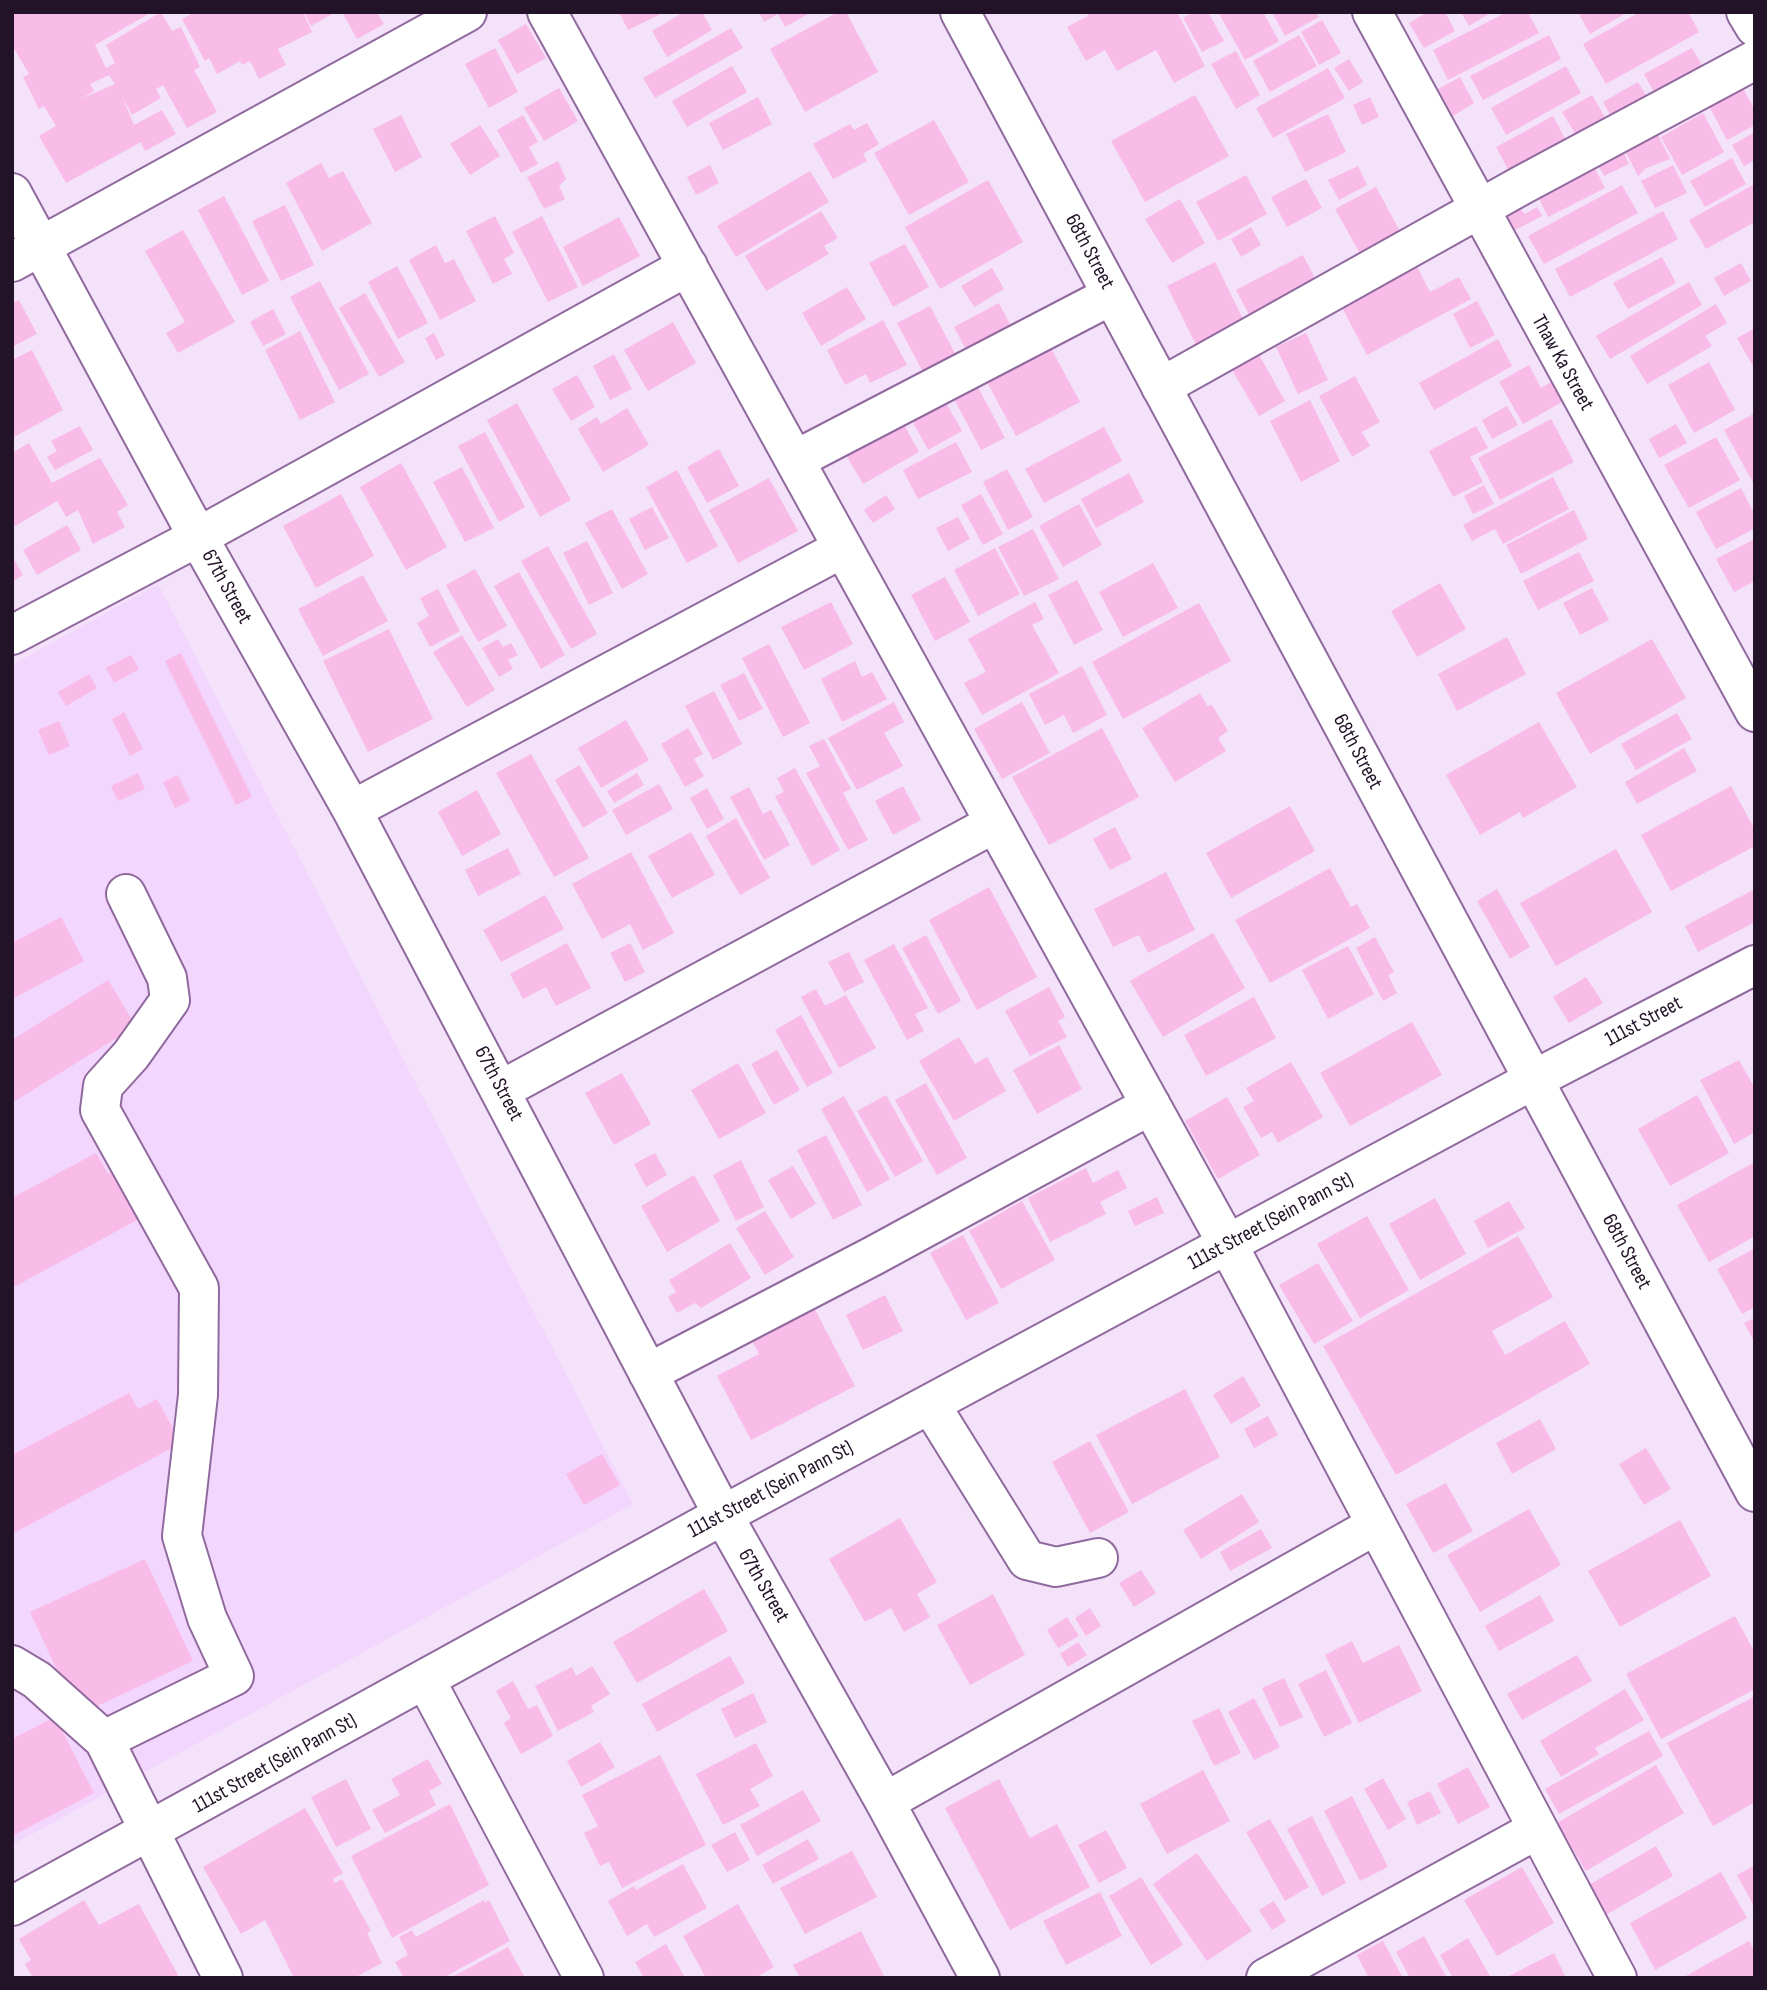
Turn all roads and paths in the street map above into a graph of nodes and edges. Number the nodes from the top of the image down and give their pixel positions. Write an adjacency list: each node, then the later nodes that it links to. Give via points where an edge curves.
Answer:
1 (467, 12): 10 (street)
2 (547, 12): 11 (street)
3 (960, 12): 12 (street, 68th Street)
4 (1372, 12): 9 (street, Thaw Ka Street)
5 (1746, 12): 6 (street)
6 (1755, 27)
7 (1755, 60): 9 (street)
8 (12, 193): 10 (street, 67th Street)
9 (1478, 211): 13 (street); 18 (street, Thaw Ka Street)
10 (26, 254): 15 (street, 67th Street)
11 (688, 266): 14 (street); 15 (street)
12 (1112, 295): 13 (street, 68th Street); 14 (street)
13 (1161, 387): 23 (street, 68th Street)
14 (795, 460): 16 (street)
15 (198, 537): 17 (street); 19 (street, 67th Street)
16 (843, 548): 19 (street); 20 (street)
17 (12, 635)
18 (1755, 712)
19 (352, 810): 24 (street, 67th Street)
20 (995, 822): 24 (street); 25 (street)
21 (126, 894): 35 (street, via 167,978 170,1000 103,1086 100,1110 198,1288 198,1395 182,1536 207,1618 234,1676)
22 (1755, 965): 23 (street, 111st Street)
23 (1533, 1080): 26 (street, 111st Street (Sein Pann St)); 29 (street, 68th Street)
24 (501, 1090): 27 (street, 67th Street)
25 (1150, 1105): 26 (street); 27 (street)
26 (1228, 1245): 28 (street, 111st Street (Sein Pann St)); 31 (street)
27 (648, 1373): 30 (street, 67th Street)
28 (930, 1404): 30 (street, 111st Street (Sein Pann St)); 32 (street, via 1027,1560 1056,1567)
29 (1755, 1492)
30 (723, 1515): 34 (street, 111st Street (Sein Pann St)); 36 (street, 67th Street)
31 (1376, 1525): 36 (street); 37 (street)
32 (1098, 1558)
33 (12, 1665): 35 (street, via 37,1679)
34 (426, 1681): 38 (street, 111st Street (Sein Pann St)); 41 (street)
35 (104, 1740): 38 (street)
36 (886, 1802): 42 (street, 67th Street)
37 (1538, 1829): 43 (street); 44 (street)
38 (149, 1832): 39 (street, 111st Street (Sein Pann St)); 40 (street)
39 (12, 1906)
40 (223, 1978)
41 (584, 1978)
42 (980, 1978)
43 (1266, 1978)
44 (1617, 1978)

